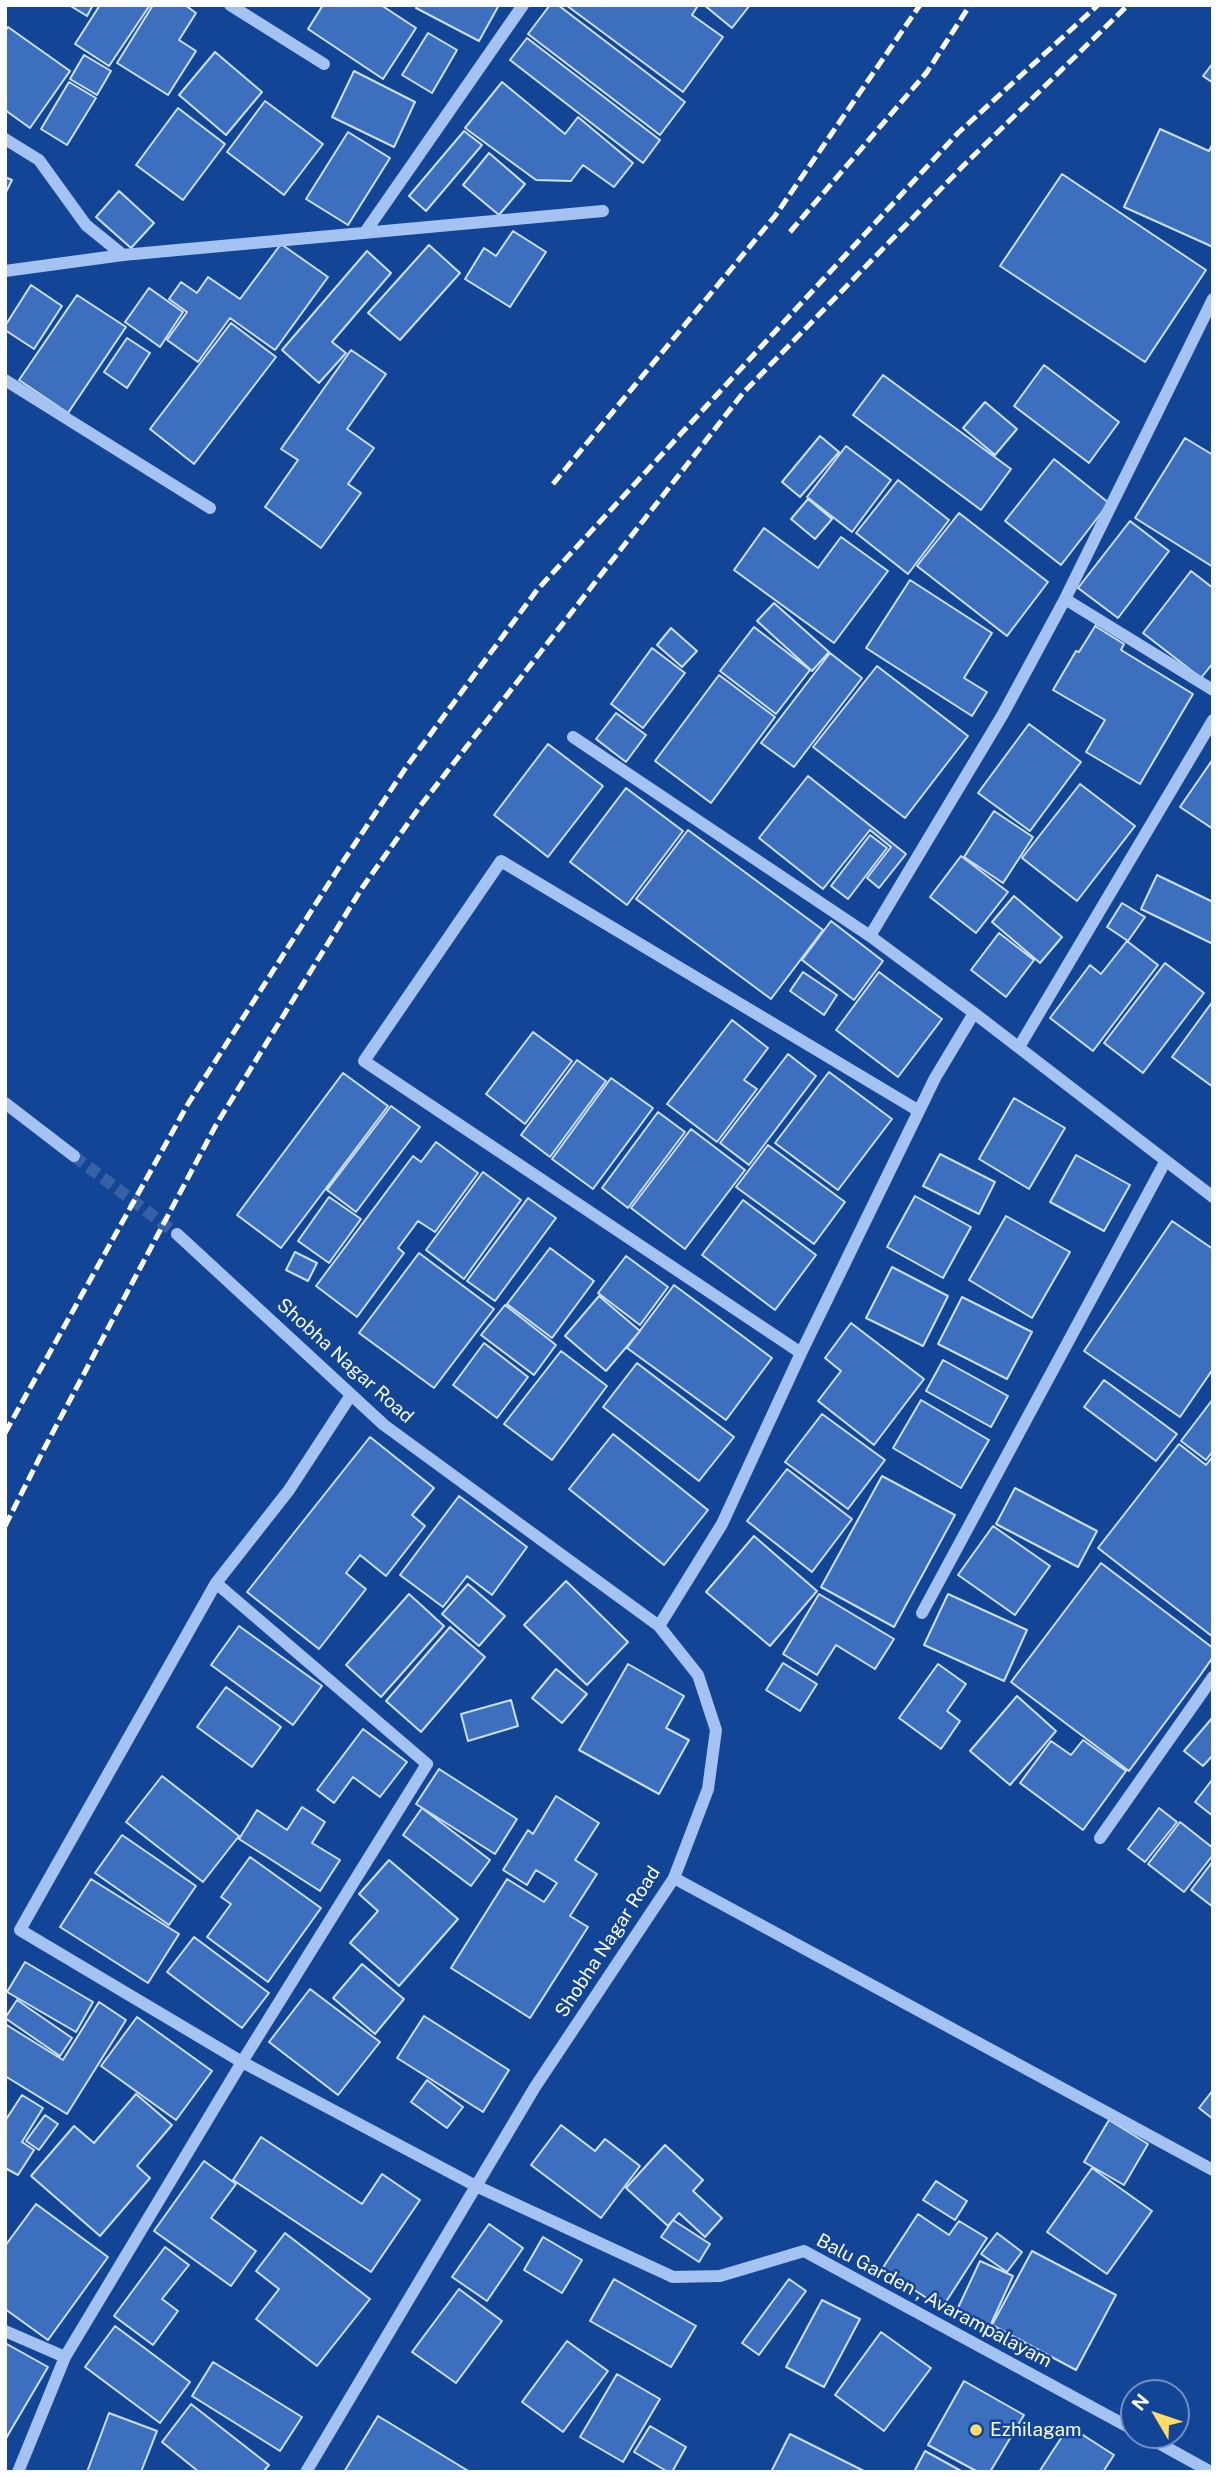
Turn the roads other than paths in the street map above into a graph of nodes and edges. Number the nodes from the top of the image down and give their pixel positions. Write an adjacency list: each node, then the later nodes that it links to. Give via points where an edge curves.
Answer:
1 (230, 5): 3 (street)
2 (523, 5): 6 (street)
3 (324, 64)
4 (5, 139): 7 (street, via 39,160 86,225)
5 (603, 211): 6 (street)
6 (366, 231): 7 (street)
7 (123, 255): 8 (street)
8 (5, 271)
9 (1213, 299): 12 (street)
10 (5, 380): 11 (street)
11 (209, 508)
12 (1065, 599): 13 (street); 16 (street, via 1003,714)
13 (1213, 690)
14 (1213, 720): 18 (street)
15 (573, 737): 16 (street)
16 (870, 936): 17 (street)
17 (974, 1013): 18 (street); 20 (street)
18 (1019, 1048): 22 (street)
19 (5, 1103): 21 (street)
20 (919, 1111): 25 (street); 25 (street, via 501,861 365,1061)
21 (74, 1156)
22 (1165, 1162): 23 (street); 28 (street)
23 (1213, 1197)
24 (177, 1234): 26 (street, Shobha Nagar Road)
25 (801, 1353): 29 (street, via 722,1524)
26 (351, 1395): 27 (street, via 289,1490); 29 (street, Shobha Nagar Road, via 384,1425)
27 (216, 1583): 33 (street, via 427,1764); 33 (street, Balu Garden , Avarampalayam, via 20,1930)
28 (922, 1613)
29 (659, 1626): 32 (street, Shobha Nagar Road, via 698,1675 716,1730 708,1788)
30 (1213, 1677): 31 (street)
31 (1100, 1838)
32 (674, 1878): 34 (street); 35 (street, Shobha Nagar Road, via 536,2087)
33 (242, 2062): 35 (street, Balu Garden , Avarampalayam); 37 (street)
34 (1213, 2169)
35 (477, 2186): 38 (street, Balu Garden , Avarampalayam, via 673,2277 720,2276 803,2251); 41 (street, Shobha Nagar Road)
36 (5, 2331): 37 (street)
37 (65, 2357): 40 (street)
38 (1120, 2422)
39 (1169, 2449): 42 (street)
40 (18, 2472)
41 (306, 2472)
42 (1211, 2472)

